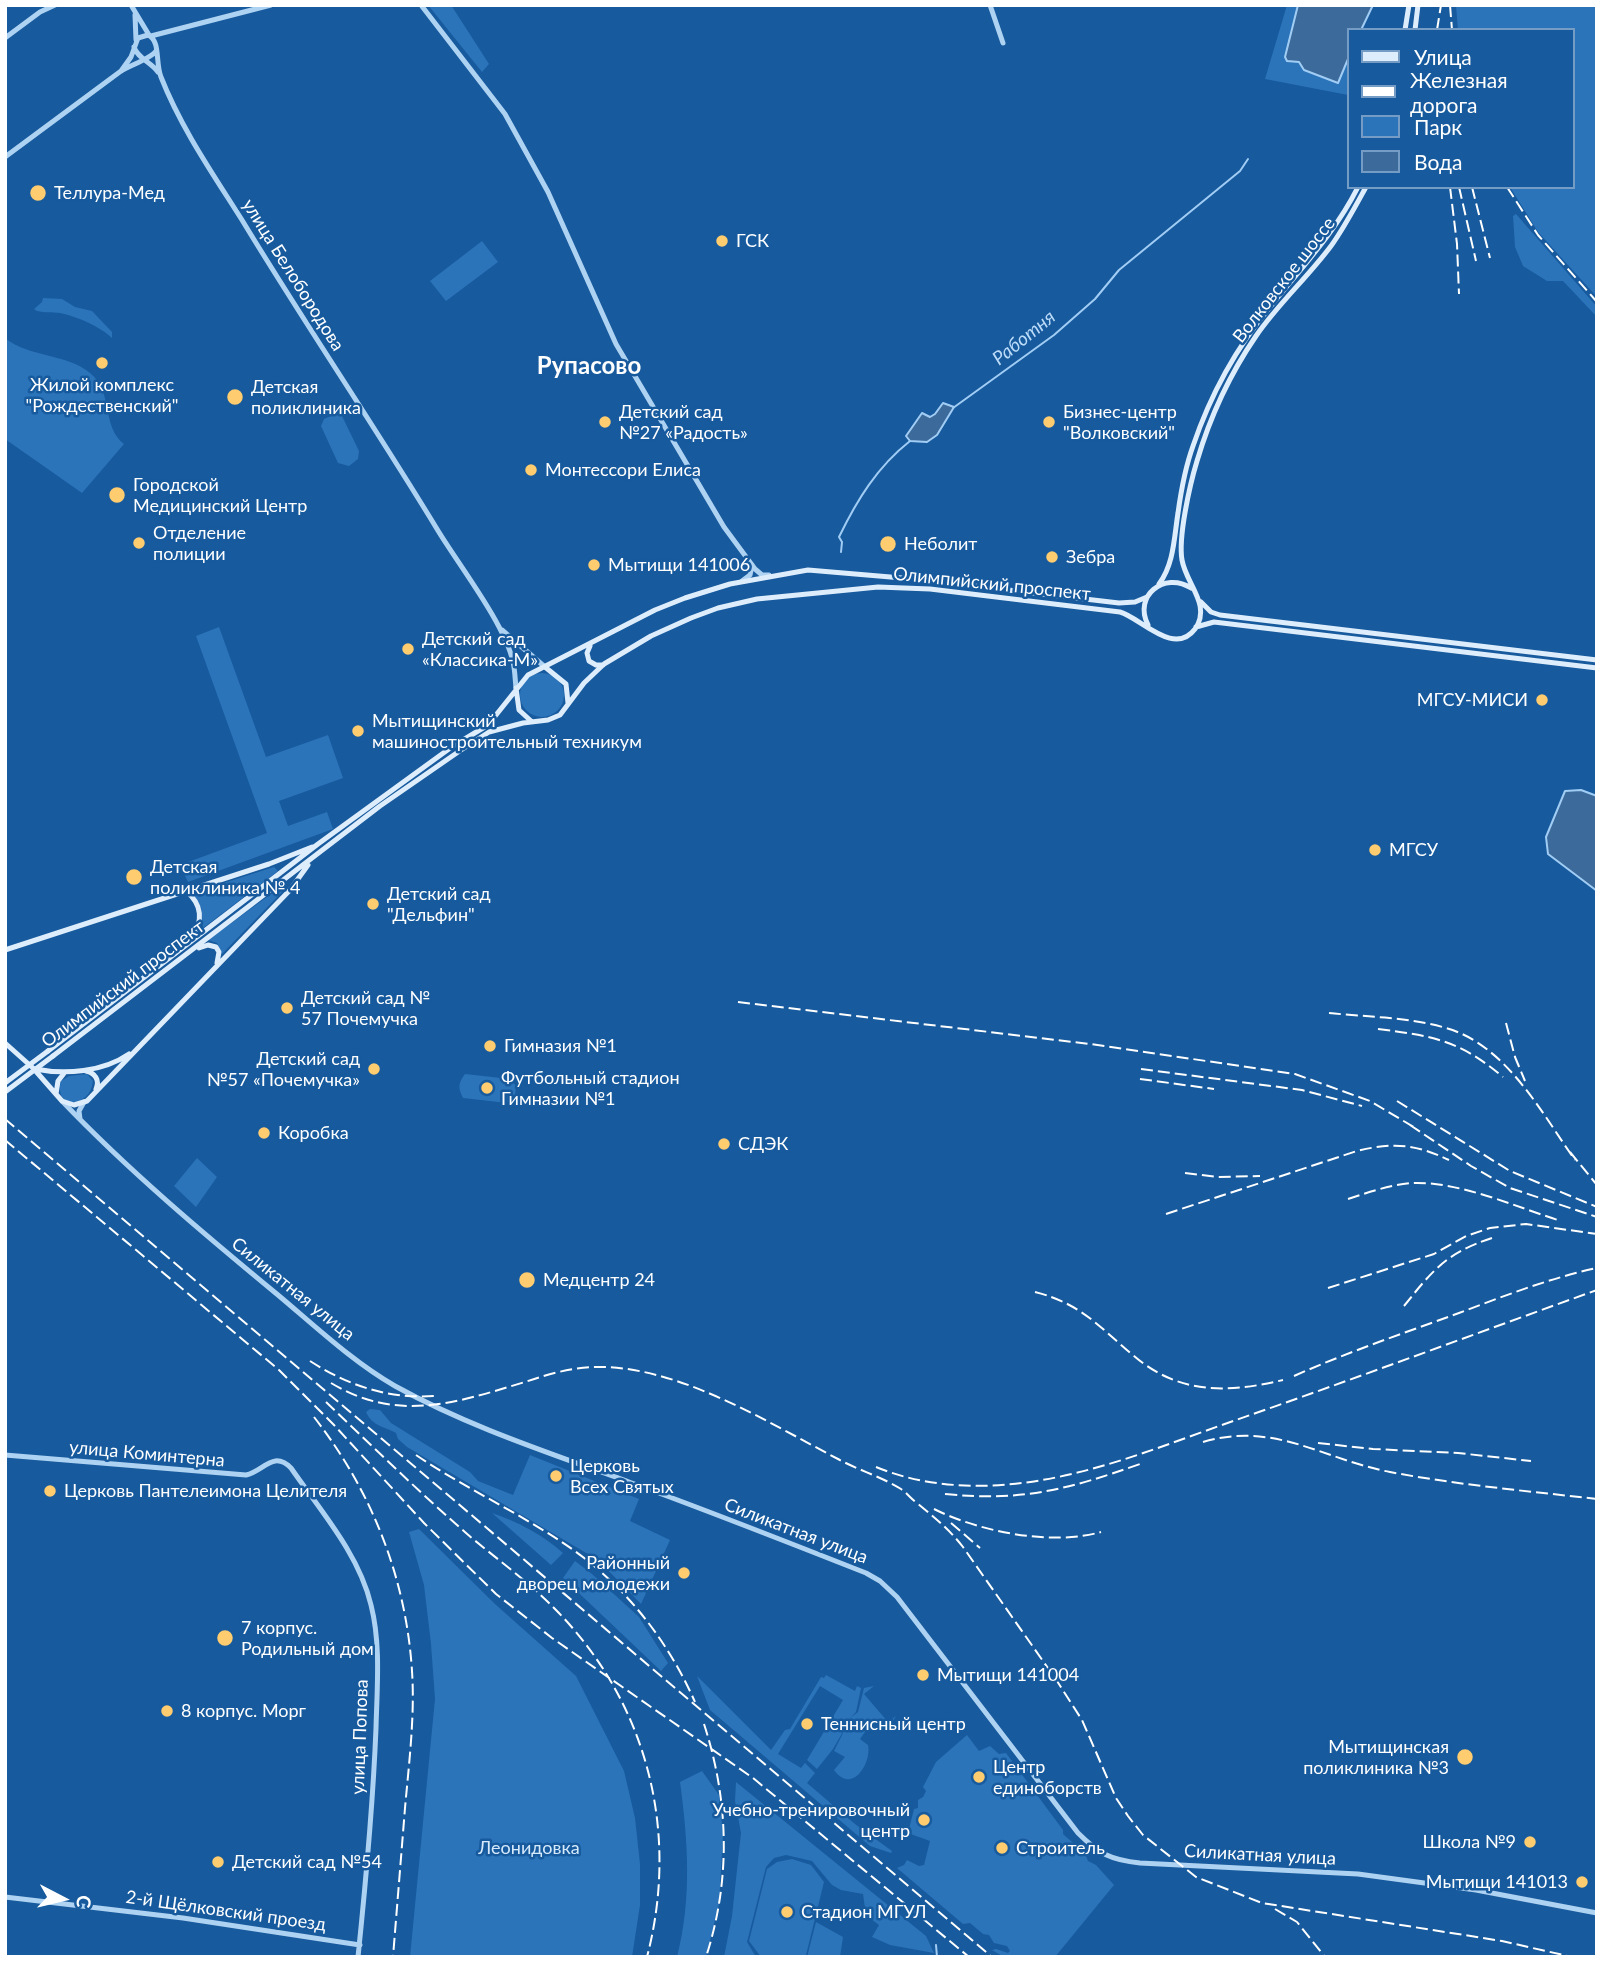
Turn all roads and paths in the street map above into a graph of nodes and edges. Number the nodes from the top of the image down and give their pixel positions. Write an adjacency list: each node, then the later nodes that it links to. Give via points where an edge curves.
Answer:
1 (55, 5): 13 (street)
2 (131, 5): 8 (street)
3 (271, 5): 11 (street)
4 (421, 5): 23 (street, via 509,120 548,192 616,344 702,491)
5 (990, 5): 14 (street)
6 (1409, 5): 9 (main road)
7 (1418, 5): 10 (main road)
8 (134, 12): 12 (street); 15 (street)
9 (1405, 28)
10 (1415, 28)
11 (171, 33): 12 (street); 16 (street, via 160,40)
12 (150, 36): 15 (street, via 141,36); 16 (street)
13 (5, 38)
14 (1003, 43)
15 (135, 44): 17 (street); 18 (street)
16 (157, 49): 17 (street); 19 (street, улица Белобородова)
17 (144, 58): 18 (street); 19 (street, улица Белобородова)
18 (121, 71): 20 (street)
19 (161, 78): 34 (street, улица Белобородова, via 284,290)
20 (5, 157)
21 (1357, 189): 28 (main road, Волковское шоссе, via 1326,239 1249,334 1216,390 1190,455 1172,558)
22 (1365, 189): 31 (main road, Волковское шоссе, via 1330,247 1255,338 1219,403 1193,475 1185,521 1182,561)
23 (752, 565): 26 (street); 27 (street, via 750,575)
24 (842, 572): 25 (main road, Олимпийский проспект); 26 (main road, Олимпийский проспект, via 803,570); 30 (main road, via 849,582)
25 (861, 574): 29 (main road, via 854,582); 32 (main road, Олимпийский проспект, via 1119,603)
26 (769, 575): 27 (main road, Олимпийский проспект)
27 (742, 581): 37 (main road, Олимпийский проспект, via 665,606)
28 (1159, 584): 31 (main road, via 1175,582); 32 (main road)
29 (861, 587): 30 (main road, Олимпийский проспект); 36 (main road, Олимпийский проспект, via 916,588 1120,612)
30 (842, 589): 39 (main road, Олимпийский проспект, via 718,608 651,636)
31 (1194, 590): 33 (main road)
32 (1147, 597): 36 (main road, via 1144,612)
33 (1200, 600): 35 (main road); 38 (main road, via 1220,615)
34 (497, 625): 40 (street); 42 (street, via 513,660)
35 (1196, 627): 36 (main road, via 1186,636 1173,638); 41 (main road, via 1214,622)
36 (1149, 628)
37 (592, 643): 39 (main road, via 589,661); 40 (main road, Олимпийский проспект)
38 (1597, 660)
39 (604, 664): 43 (main road, Олимпийский проспект)
40 (545, 667): 42 (main road, Олимпийский проспект); 43 (main road, via 566,684)
41 (1597, 668)
42 (516, 688): 44 (main road, via 519,710); 45 (main road, Олимпийский проспект, via 488,725)
43 (568, 706): 44 (main road, Олимпийский проспект, via 560,715)
44 (539, 722): 46 (main road, Олимпийский проспект, via 504,727 482,737)
45 (318, 844): 47 (main road); 48 (main road, Олимпийский проспект)
46 (312, 859): 50 (main road, Олимпийский проспект); 51 (main road, via 290,890)
47 (186, 891): 48 (main road, via 198,906 200,920); 49 (main road)
48 (182, 947): 54 (main road, Олимпийский проспект)
49 (5, 950)
50 (187, 954): 51 (main road, via 204,945 214,946 219,952); 54 (main road, Олимпийский проспект)
51 (216, 965): 53 (main road)
52 (5, 1043): 55 (main road)
53 (135, 1050): 56 (main road, via 111,1065); 61 (main road)
54 (50, 1053): 58 (main road, Олимпийский проспект, bridge); 59 (main road, Олимпийский проспект, bridge)
55 (33, 1068): 57 (main road); 60 (main road)
56 (80, 1070): 57 (main road); 61 (main road, via 96,1077)
57 (65, 1072): 60 (main road)
58 (5, 1083)
59 (5, 1092)
60 (56, 1094): 62 (main road)
61 (94, 1094): 63 (main road)
62 (62, 1101): 63 (main road); 64 (street, Силикатная улица)
63 (84, 1102): 64 (street, via 79,1111)
64 (82, 1122): 68 (street, Силикатная улица, via 237,1261 396,1386 489,1432 874,1577 897,1597 1078,1833 1102,1854 1167,1865 1358,1874)
65 (5, 1455): 66 (street, улица Коминтерна, via 246,1475 274,1460)
66 (282, 1461): 69 (street, улица Попова, via 353,1560 371,1604 377,1690)
67 (5, 1897): 69 (street, 2-й Щёлковский проезд)
68 (1597, 1913)
69 (360, 1945): 70 (street, улица Попова)
70 (358, 1957)

